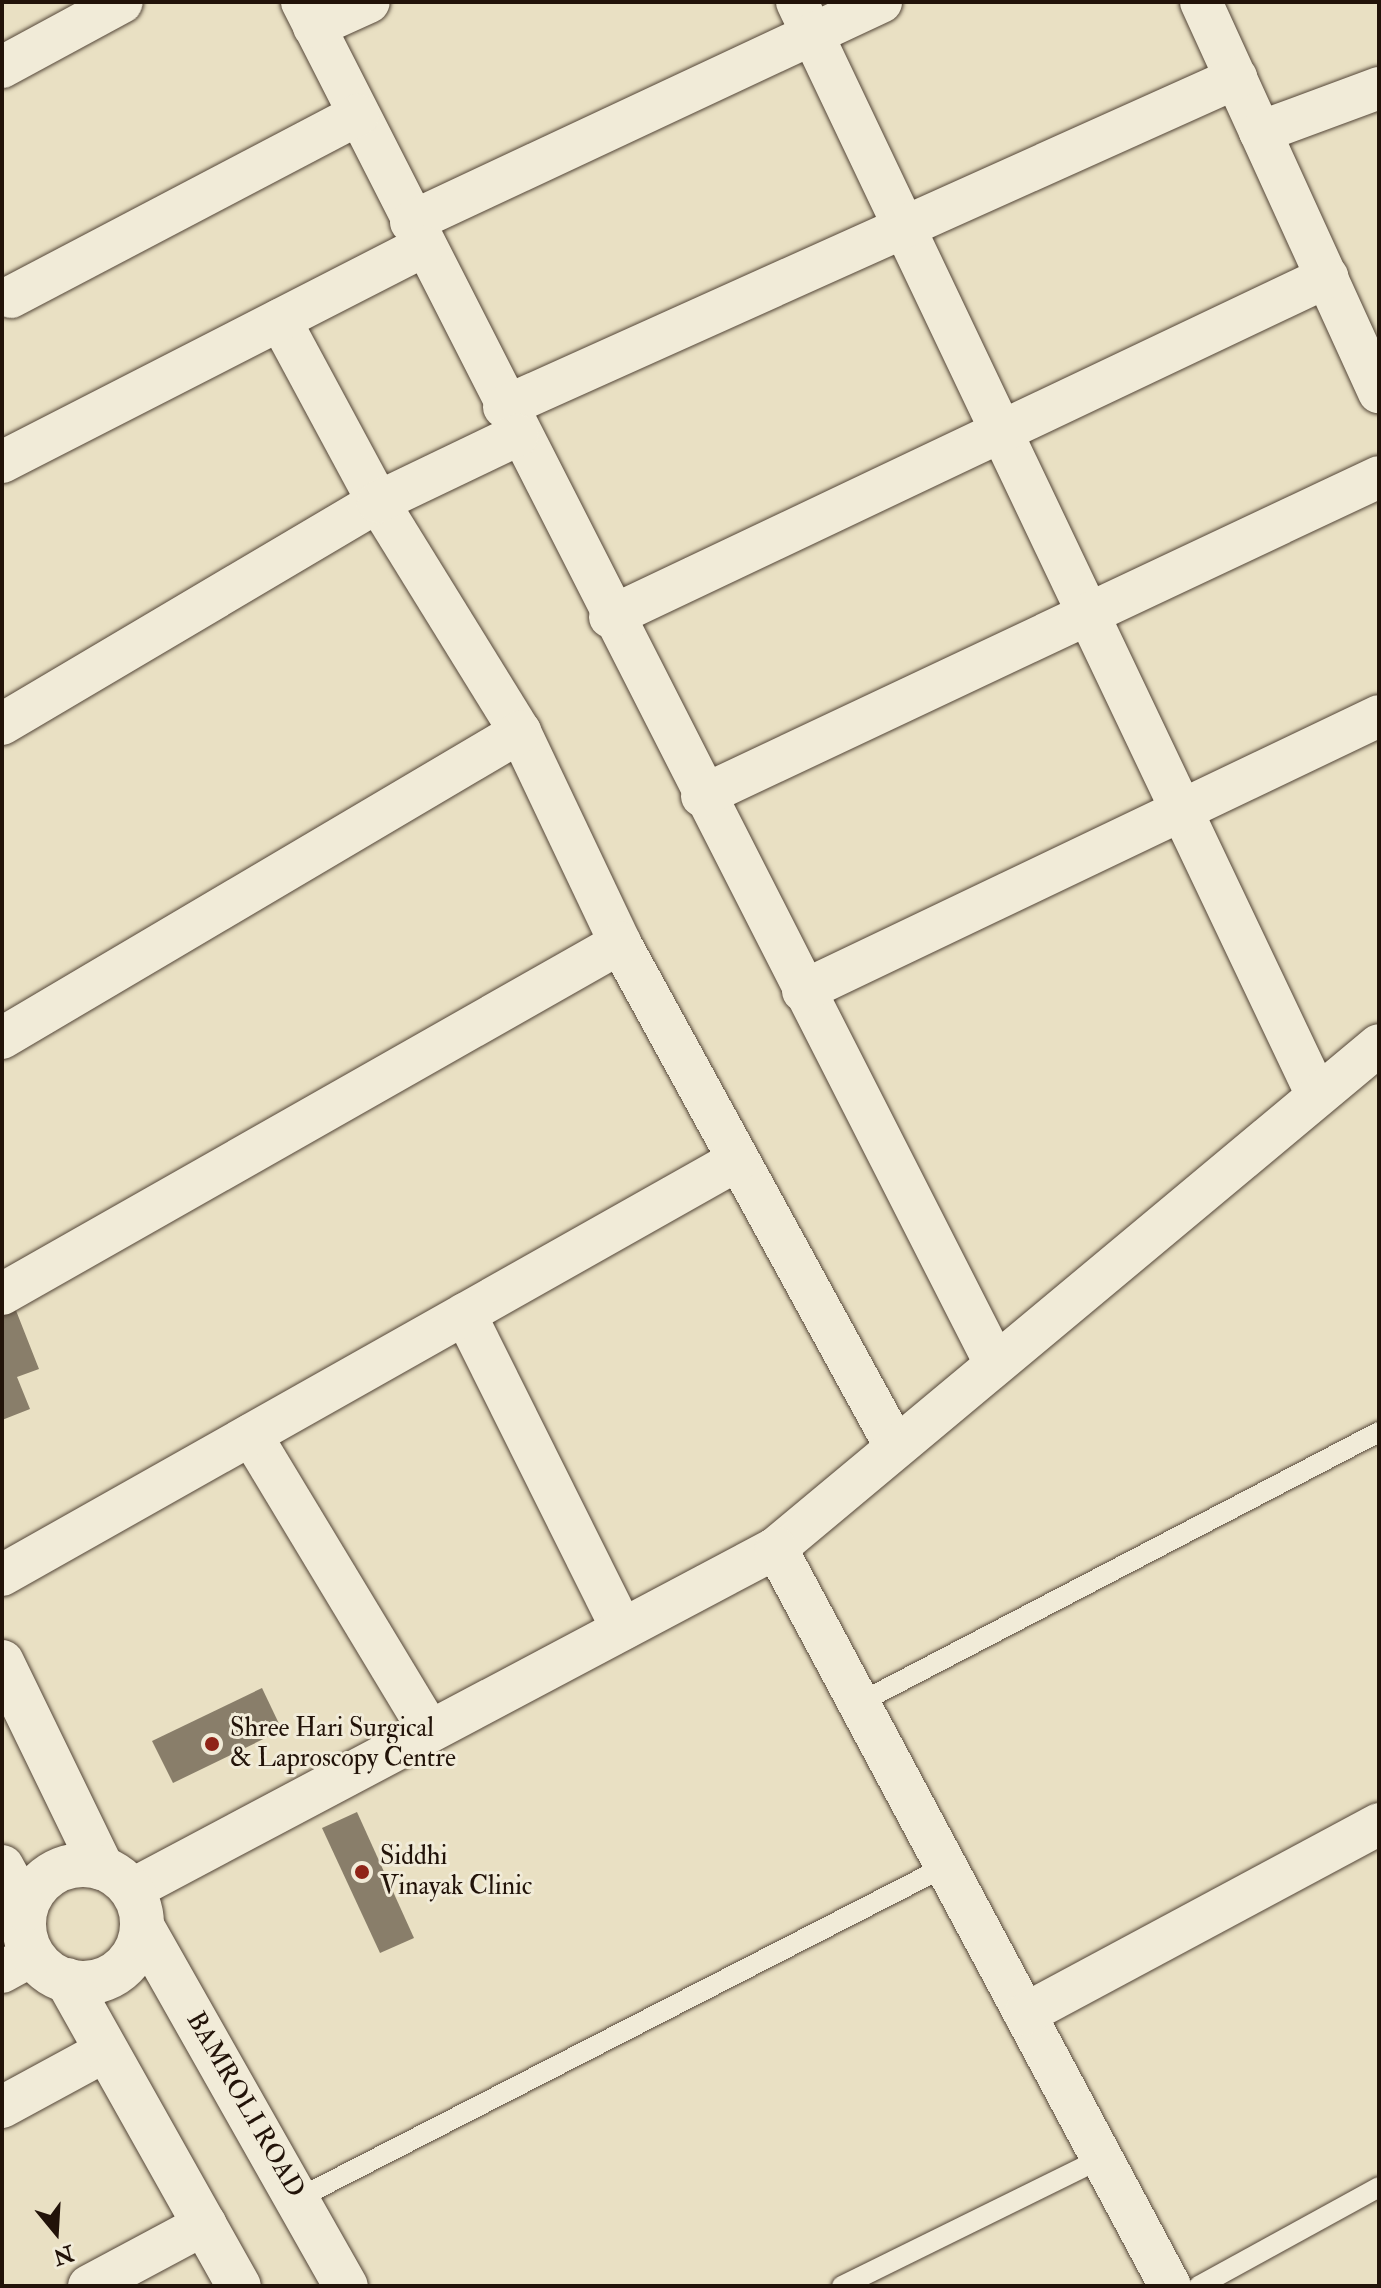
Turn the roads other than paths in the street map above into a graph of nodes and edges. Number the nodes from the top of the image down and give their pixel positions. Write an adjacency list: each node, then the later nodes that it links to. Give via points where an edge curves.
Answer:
1 (122, 2): 7 (street)
2 (369, 2): 5 (street)
3 (881, 2): 6 (street)
4 (1201, 2): 8 (street)
5 (308, 15): 10 (street)
6 (805, 18): 12 (street); 13 (street)
7 (2, 67)
8 (1236, 78): 11 (street); 12 (street)
9 (1379, 88): 11 (street)
10 (358, 115): 13 (street); 15 (street)
11 (1260, 132): 14 (street)
12 (905, 227): 19 (street); 20 (street)
13 (417, 235): 16 (street); 19 (street)
14 (1327, 277): 17 (street); 20 (street)
15 (11, 297)
16 (280, 320): 21 (street); 23 (street)
17 (1364, 322): 18 (street)
18 (1379, 392)
19 (511, 421): 23 (street); 25 (street)
20 (1004, 430): 24 (street); 25 (street)
21 (2, 462)
22 (1379, 477): 24 (street)
23 (378, 502): 27 (street); 28 (street)
24 (1084, 615): 29 (street); 30 (street)
25 (610, 617): 29 (street)
26 (1379, 716): 30 (street)
27 (2, 724)
28 (520, 732): 31 (street); 33 (street)
29 (702, 796): 32 (street)
30 (1181, 811): 32 (street); 35 (street)
31 (620, 943): 36 (street); 37 (street)
32 (803, 991): 39 (street)
33 (2, 1038)
34 (1379, 1045): 35 (street)
35 (1317, 1095): 39 (street)
36 (738, 1160): 38 (street); 42 (street)
37 (2, 1294)
38 (465, 1314): 41 (street); 45 (street)
39 (995, 1363): 42 (street)
40 (1379, 1432): 47 (lane)
41 (251, 1435): 44 (street); 48 (street)
42 (895, 1446): 43 (street)
43 (776, 1548): 45 (street); 47 (street)
44 (2, 1575)
45 (622, 1629): 48 (street)
46 (2, 1662): 52 (street, BAMROLI ROAD)
47 (859, 1703): 50 (street)
48 (429, 1730): 52 (street)
49 (1379, 1824): 55 (street)
50 (946, 1866): 55 (street); 60 (lane)
51 (2, 1867): 53 (street)
52 (125, 1895): 53 (street, via 83,1865 48,1876); 54 (street, via 139,1944 116,1973); 60 (street, BAMROLI ROAD)
53 (25, 1909): 54 (street)
54 (34, 1969): 56 (street)
55 (1025, 2014): 58 (street)
56 (107, 2050): 57 (street); 61 (street)
57 (2, 2107)
58 (1102, 2158): 65 (lane); 66 (street)
59 (1379, 2187): 67 (lane)
60 (299, 2198): 64 (street, BAMROLI ROAD)
61 (205, 2224): 62 (street); 63 (street)
62 (89, 2286)
63 (239, 2286)
64 (346, 2286)
65 (842, 2286)
66 (1170, 2286)
67 (1199, 2286)

